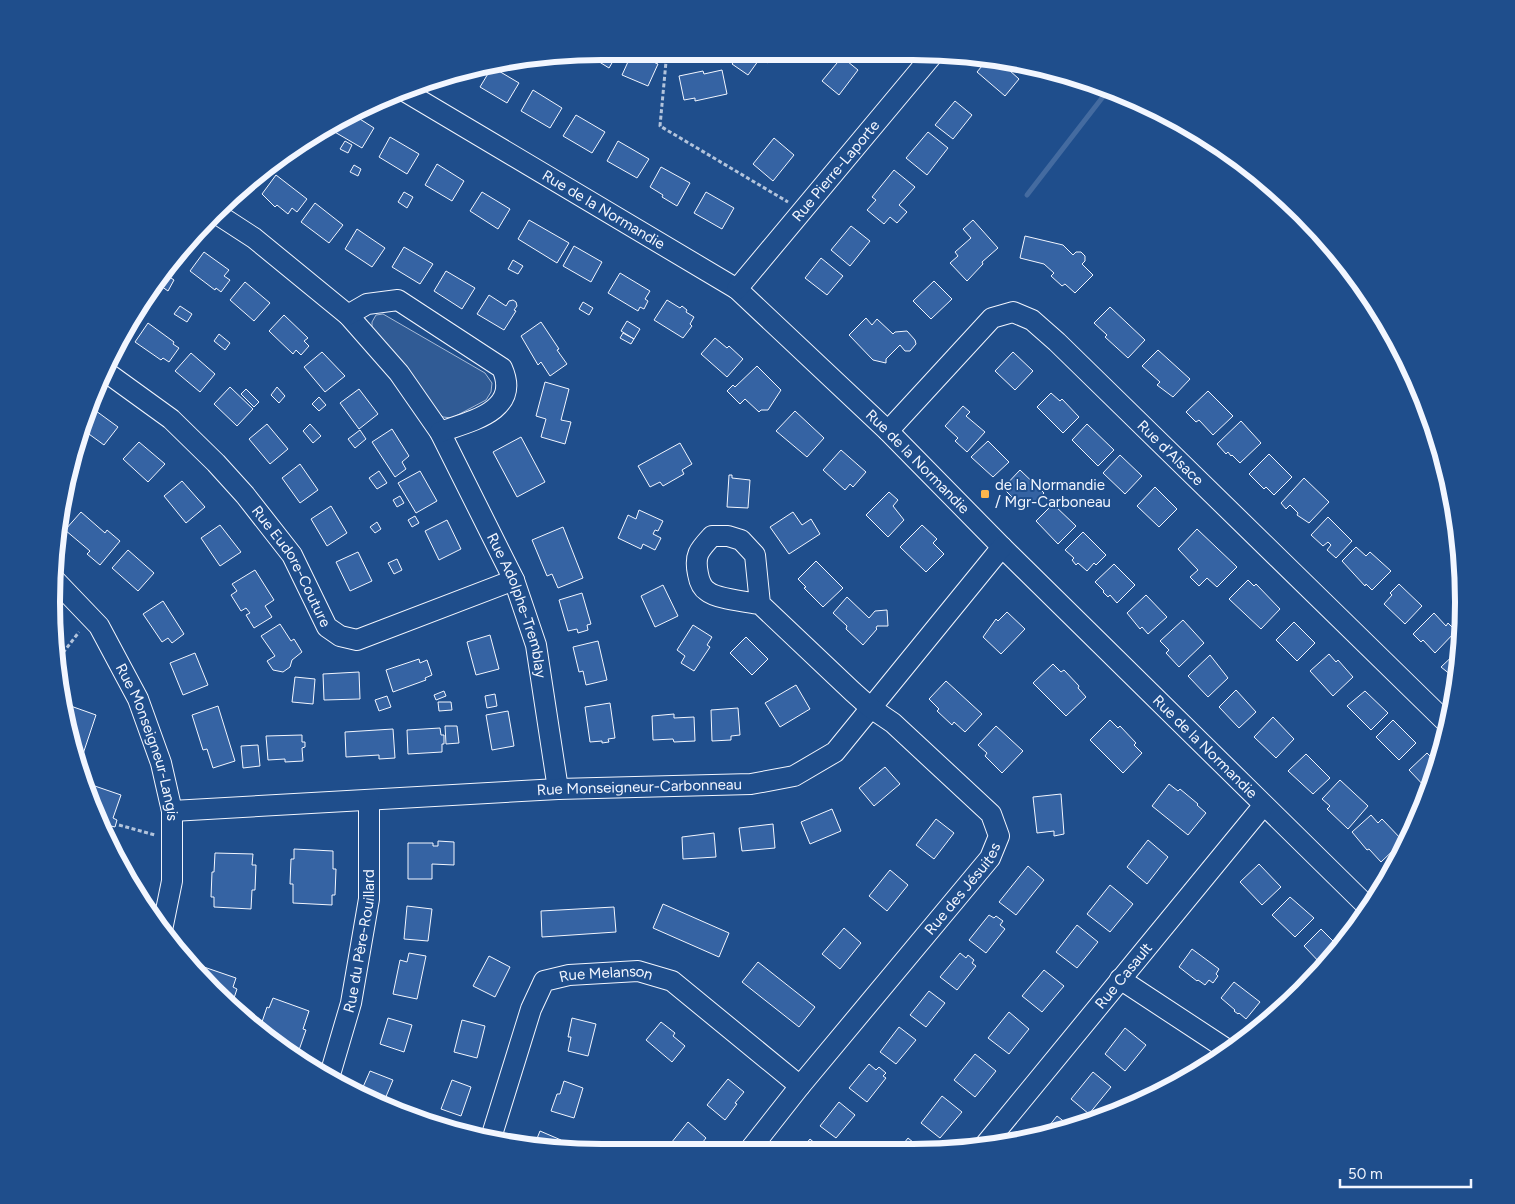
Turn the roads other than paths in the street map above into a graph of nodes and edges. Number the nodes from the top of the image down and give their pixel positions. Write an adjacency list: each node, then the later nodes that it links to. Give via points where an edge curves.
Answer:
1 (928, 60): 4 (street, Rue Pierre-Laporte)
2 (411, 95): 4 (street, Rue de la Normandie)
3 (221, 217): 5 (street, Rue Adolphe-Tremblay, via 254,238)
4 (737, 289): 7 (street, Rue de la Normandie)
5 (348, 315): 8 (street, Rue Adolphe-Tremblay, via 399,373); 8 (street, via 367,304 398,300 502,368 508,389 490,414)
6 (110, 375): 10 (street, Rue Eudore-Couture, via 170,419 245,495 292,555 327,627 340,636 357,640)
7 (888, 431): 9 (street, Rue de la Normandie); 14 (street, Rue d'Alsace, via 992,318 1013,312 1032,320)
8 (440, 432): 10 (street, Rue Adolphe-Tremblay)
9 (1002, 547): 13 (street, Rue Monseigneur-Carbonneau); 17 (street, Rue de la Normandie)
10 (514, 580): 15 (street, Rue Adolphe-Tremblay, via 536,645)
11 (60, 586): 18 (street, Rue Monseigneur-Langis, via 99,626 138,699 161,763)
12 (760, 604): 13 (street, Rue des Jésuites)
13 (871, 708): 15 (street, Rue Monseigneur-Carbonneau, via 835,752 794,776 751,784); 24 (street, Rue des Jésuites, via 893,723 991,814 1000,836 990,858)
14 (1442, 719)
15 (558, 789): 16 (street, Rue Monseigneur-Carbonneau)
16 (369, 800): 18 (street, Rue Monseigneur-Carbonneau); 23 (street, Rue du Père-Rouillard, via 369,899 351,1003)
17 (1264, 806): 19 (street, Rue de la Normandie); 21 (street, Rue Casault)
18 (172, 811): 20 (street, Rue Monseigneur-Langis, via 172,880)
19 (1364, 903)
20 (164, 921)
21 (1120, 979): 22 (street); 26 (street, Rue Casault)
22 (1223, 1047)
23 (331, 1071)
24 (800, 1086): 25 (street, Rue Melanson, via 672,981 638,971 569,975 544,981 531,1009); 27 (street, Rue des Jésuites)
25 (492, 1133)
26 (990, 1138)
27 (754, 1144)

